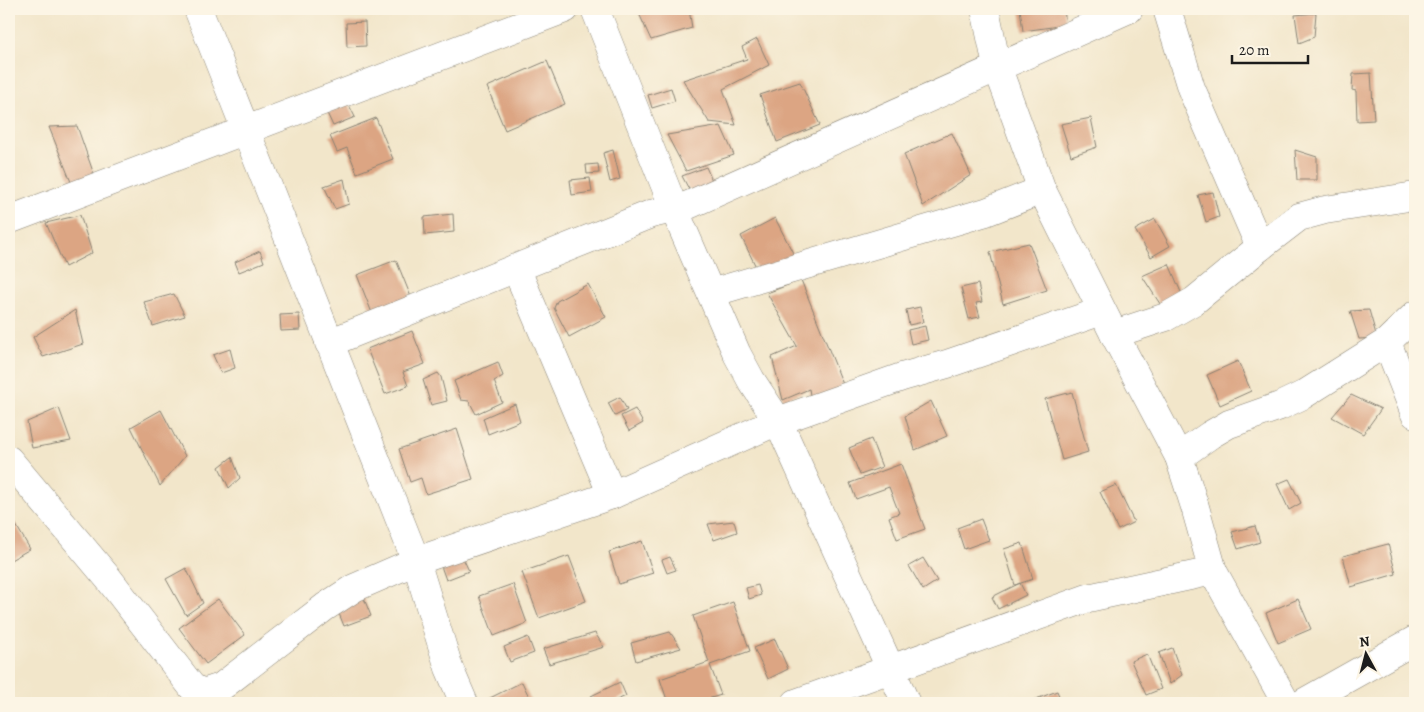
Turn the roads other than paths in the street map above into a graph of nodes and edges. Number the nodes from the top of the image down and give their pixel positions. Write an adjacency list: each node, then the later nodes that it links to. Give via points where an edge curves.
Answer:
1 (198, 9): 8 (street)
2 (565, 9): 8 (street)
3 (595, 9): 11 (street)
4 (985, 9): 7 (street)
5 (1129, 9): 7 (street)
6 (1167, 9): 13 (street, via 1191,88)
7 (998, 66): 9 (street); 11 (street)
8 (246, 130): 12 (street); 19 (street)
9 (1042, 190): 15 (street, via 977,215); 17 (street)
10 (1415, 196): 13 (street, via 1299,217)
11 (675, 211): 14 (street, via 651,214); 15 (street)
12 (9, 220)
13 (1260, 247): 17 (street, via 1194,302 1166,317)
14 (516, 268): 19 (street); 24 (street)
15 (711, 293): 21 (street, via 737,354)
16 (1415, 315): 18 (street)
17 (1108, 322): 21 (street, via 902,377); 22 (street)
18 (1387, 342): 20 (street); 22 (street, via 1303,395 1229,424)
19 (329, 343): 25 (street)
20 (1415, 414)
21 (778, 421): 24 (street); 28 (street)
22 (1178, 458): 26 (street)
23 (9, 460): 25 (street, via 108,578 192,688 203,693 221,687 354,588)
24 (612, 495): 25 (street)
25 (416, 561): 29 (street, via 449,668)
26 (1213, 571): 28 (street, via 1088,598); 32 (street)
27 (1415, 640): 33 (street)
28 (889, 668): 30 (street); 31 (street)
29 (464, 703)
30 (796, 703)
31 (906, 703)
32 (1286, 703)
33 (1303, 703)

